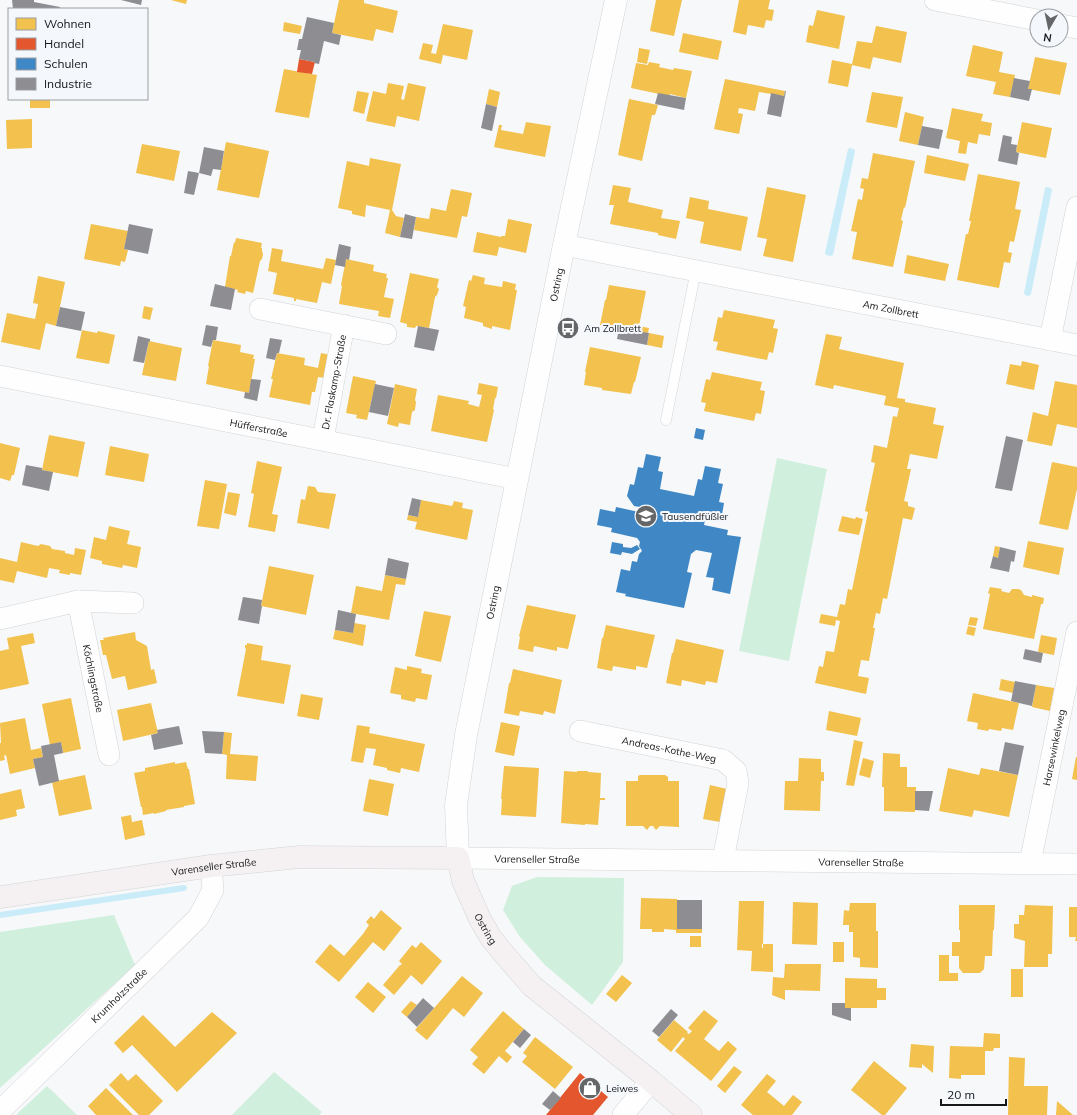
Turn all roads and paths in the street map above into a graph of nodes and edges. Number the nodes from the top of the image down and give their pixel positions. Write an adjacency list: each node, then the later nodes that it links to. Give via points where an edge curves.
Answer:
1 (616, 0): 5 (street, Ostring)
2 (935, 0): 3 (street)
3 (1029, 18)
4 (1077, 207): 10 (street)
5 (564, 245): 6 (street, Am Zollbrett); 15 (street, Ostring)
6 (696, 270): 10 (street, Am Zollbrett); 13 (lane)
7 (260, 309): 8 (street, Dr. Flaskamp-Straße)
8 (344, 325): 9 (street, Dr. Flaskamp-Straße); 14 (street, Dr. Flaskamp-Straße)
9 (386, 334)
10 (1050, 340): 11 (street, Am Zollbrett)
11 (1077, 345)
12 (0, 376): 14 (street, Hüfferstraße)
13 (666, 420)
14 (323, 439): 15 (street, Hüfferstraße)
15 (517, 478): 22 (street, Ostring, via 466,735 456,805)
16 (78, 601): 17 (street); 18 (street); 21 (street, Köchlingstraße)
17 (133, 603)
18 (0, 619)
19 (1077, 632): 24 (street, Harsewinkelweg)
20 (580, 731): 23 (street, Andreas-Kothe-Weg, via 723,760 736,771 738,783)
21 (108, 755)
22 (458, 858): 23 (street, Varenseller Straße); 26 (main road, Varenseller Straße, via 299,857); 28 (main road, Ostring, via 463,881 480,919 504,954 532,986)
23 (723, 860): 24 (street, Varenseller Straße)
24 (1030, 863): 25 (street, Varenseller Straße)
25 (1077, 864)
26 (211, 866): 27 (main road, Varenseller Straße); 29 (street, Krumholzstraße, via 213,890 198,918)
27 (0, 897)
28 (651, 1081): 30 (street); 31 (main road, Ostring)
29 (0, 1111)
30 (623, 1115)
31 (691, 1115)

